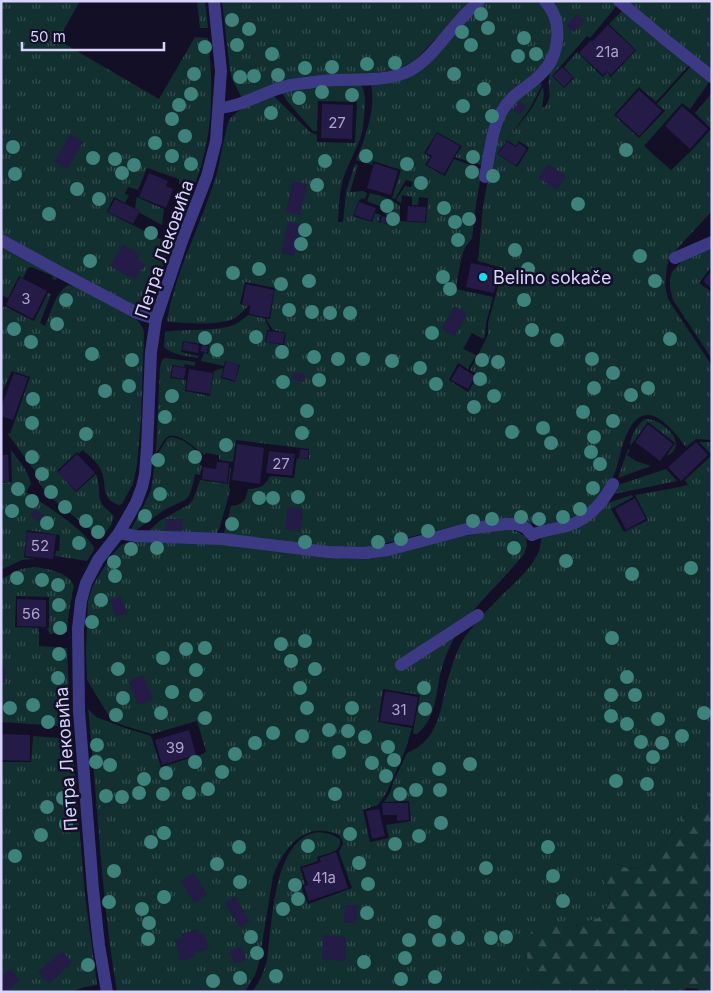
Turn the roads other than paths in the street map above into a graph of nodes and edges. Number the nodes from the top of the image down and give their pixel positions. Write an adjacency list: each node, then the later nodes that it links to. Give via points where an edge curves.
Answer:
1 (214, 1): 6 (street, Петра Лековића, via 221,71)
2 (479, 1): 6 (street, via 423,61 409,71 386,78 288,86)
3 (545, 1): 7 (street, via 554,14 558,29 554,54 541,75 520,90 500,113)
4 (619, 1): 5 (street)
5 (712, 77)
6 (219, 108): 11 (street, Петра Лековића, via 216,141 207,176)
7 (485, 177)
8 (1, 240): 11 (street, via 137,313)
9 (712, 242): 10 (street)
10 (675, 258)
11 (156, 318): 13 (street, Петра Лековића, via 151,352 145,474 136,503)
12 (613, 484): 13 (street, via 595,509 568,526 532,534 516,524 506,524 364,553)
13 (119, 533): 16 (street, Петра Лековића, via 98,560 86,583 78,629 79,711 93,889)
14 (478, 615): 15 (street)
15 (401, 665)
16 (107, 992)

